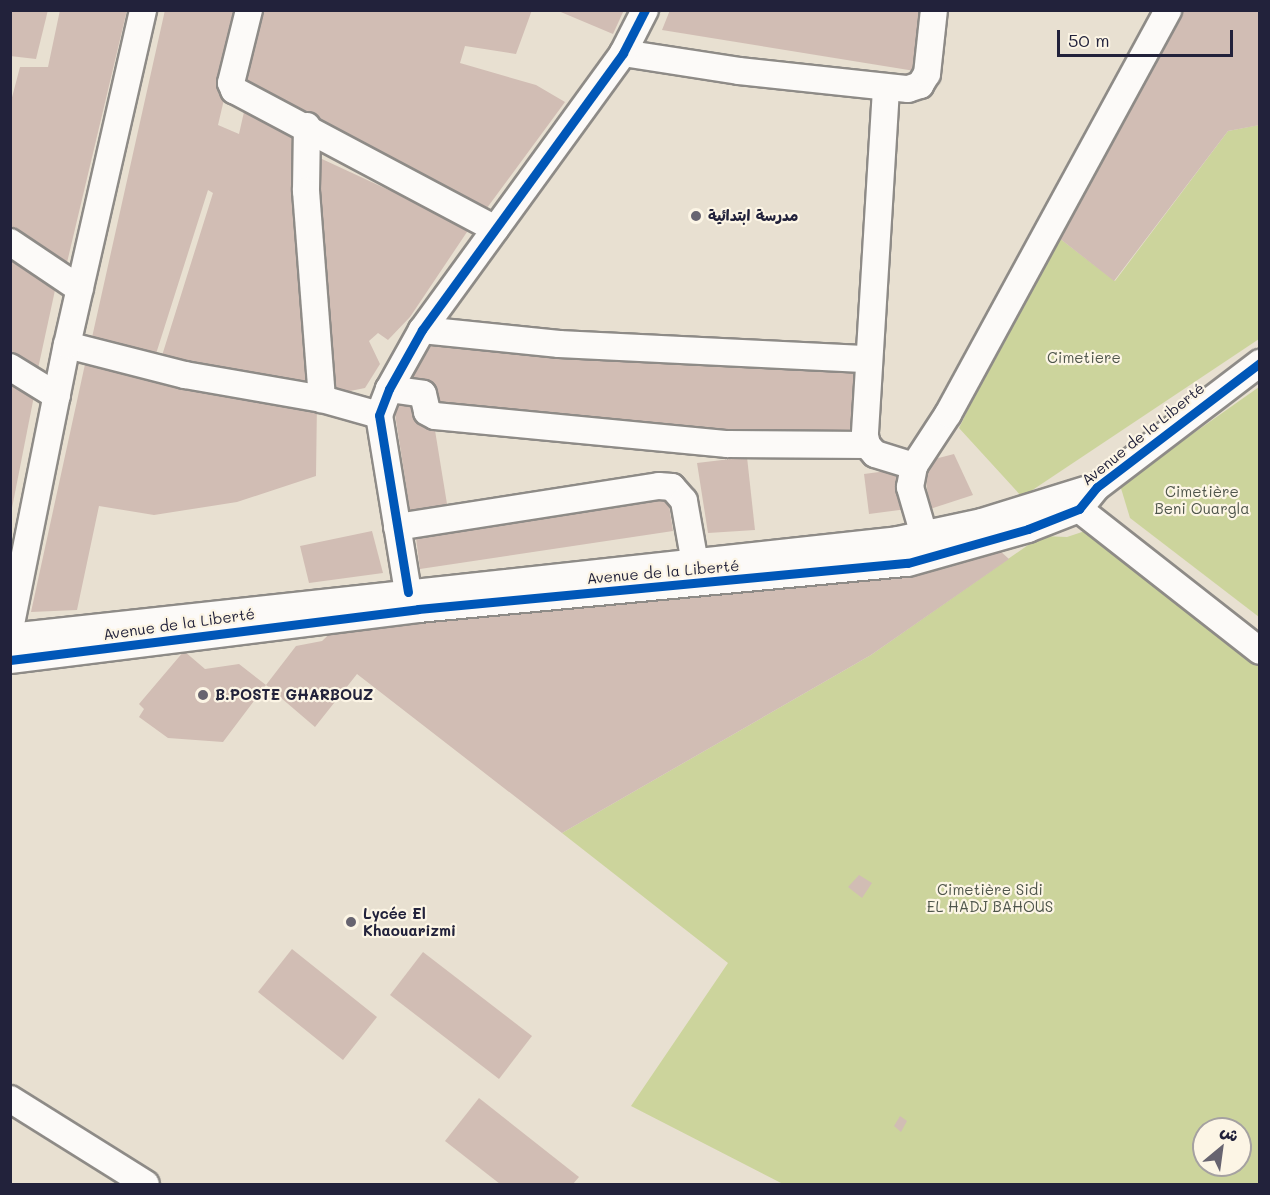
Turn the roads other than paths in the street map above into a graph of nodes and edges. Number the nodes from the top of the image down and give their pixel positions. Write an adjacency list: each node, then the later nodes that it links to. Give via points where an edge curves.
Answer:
1 (143, 10): 11 (street)
2 (249, 10): 8 (street, via 232,87)
3 (645, 10): 6 (street)
4 (934, 10): 7 (street, via 927,74 920,85)
5 (1168, 10): 22 (street, via 948,414)
6 (623, 53): 7 (street); 9 (street)
7 (886, 89): 14 (street)
8 (307, 126): 9 (street); 19 (street, via 306,191)
9 (495, 229): 12 (street)
10 (10, 242): 11 (street)
11 (80, 289): 13 (street)
12 (422, 330): 14 (street, via 559,344); 17 (street)
13 (67, 345): 18 (street); 19 (street, via 185,375)
14 (869, 359): 21 (street)
15 (1260, 363): 23 (street, Avenue de la Liberté)
16 (10, 367): 18 (street)
17 (389, 389): 20 (street); 21 (street, via 423,394 427,412 435,416 728,444)
18 (57, 396): 25 (street)
19 (322, 399): 20 (street)
20 (379, 415): 24 (street)
21 (867, 446): 22 (street, via 875,454)
22 (914, 466): 26 (street, via 910,487)
23 (1074, 502): 26 (street, Avenue de la Liberté); 27 (street, Avenue de la Liberté, via 1028,529 908,563); 31 (street)
24 (397, 527): 27 (street, via 672,487 684,501); 28 (street)
25 (19, 536): 29 (street)
26 (924, 536): 27 (street, Avenue de la Liberté)
27 (698, 573): 28 (street, Avenue de la Liberté); 32 (street, Avenue de la Liberté)
28 (408, 592): 30 (street, Avenue de la Liberté)
29 (10, 629)
30 (10, 637)
31 (1260, 651)
32 (10, 660)
33 (10, 1099): 34 (street)
34 (146, 1185)

